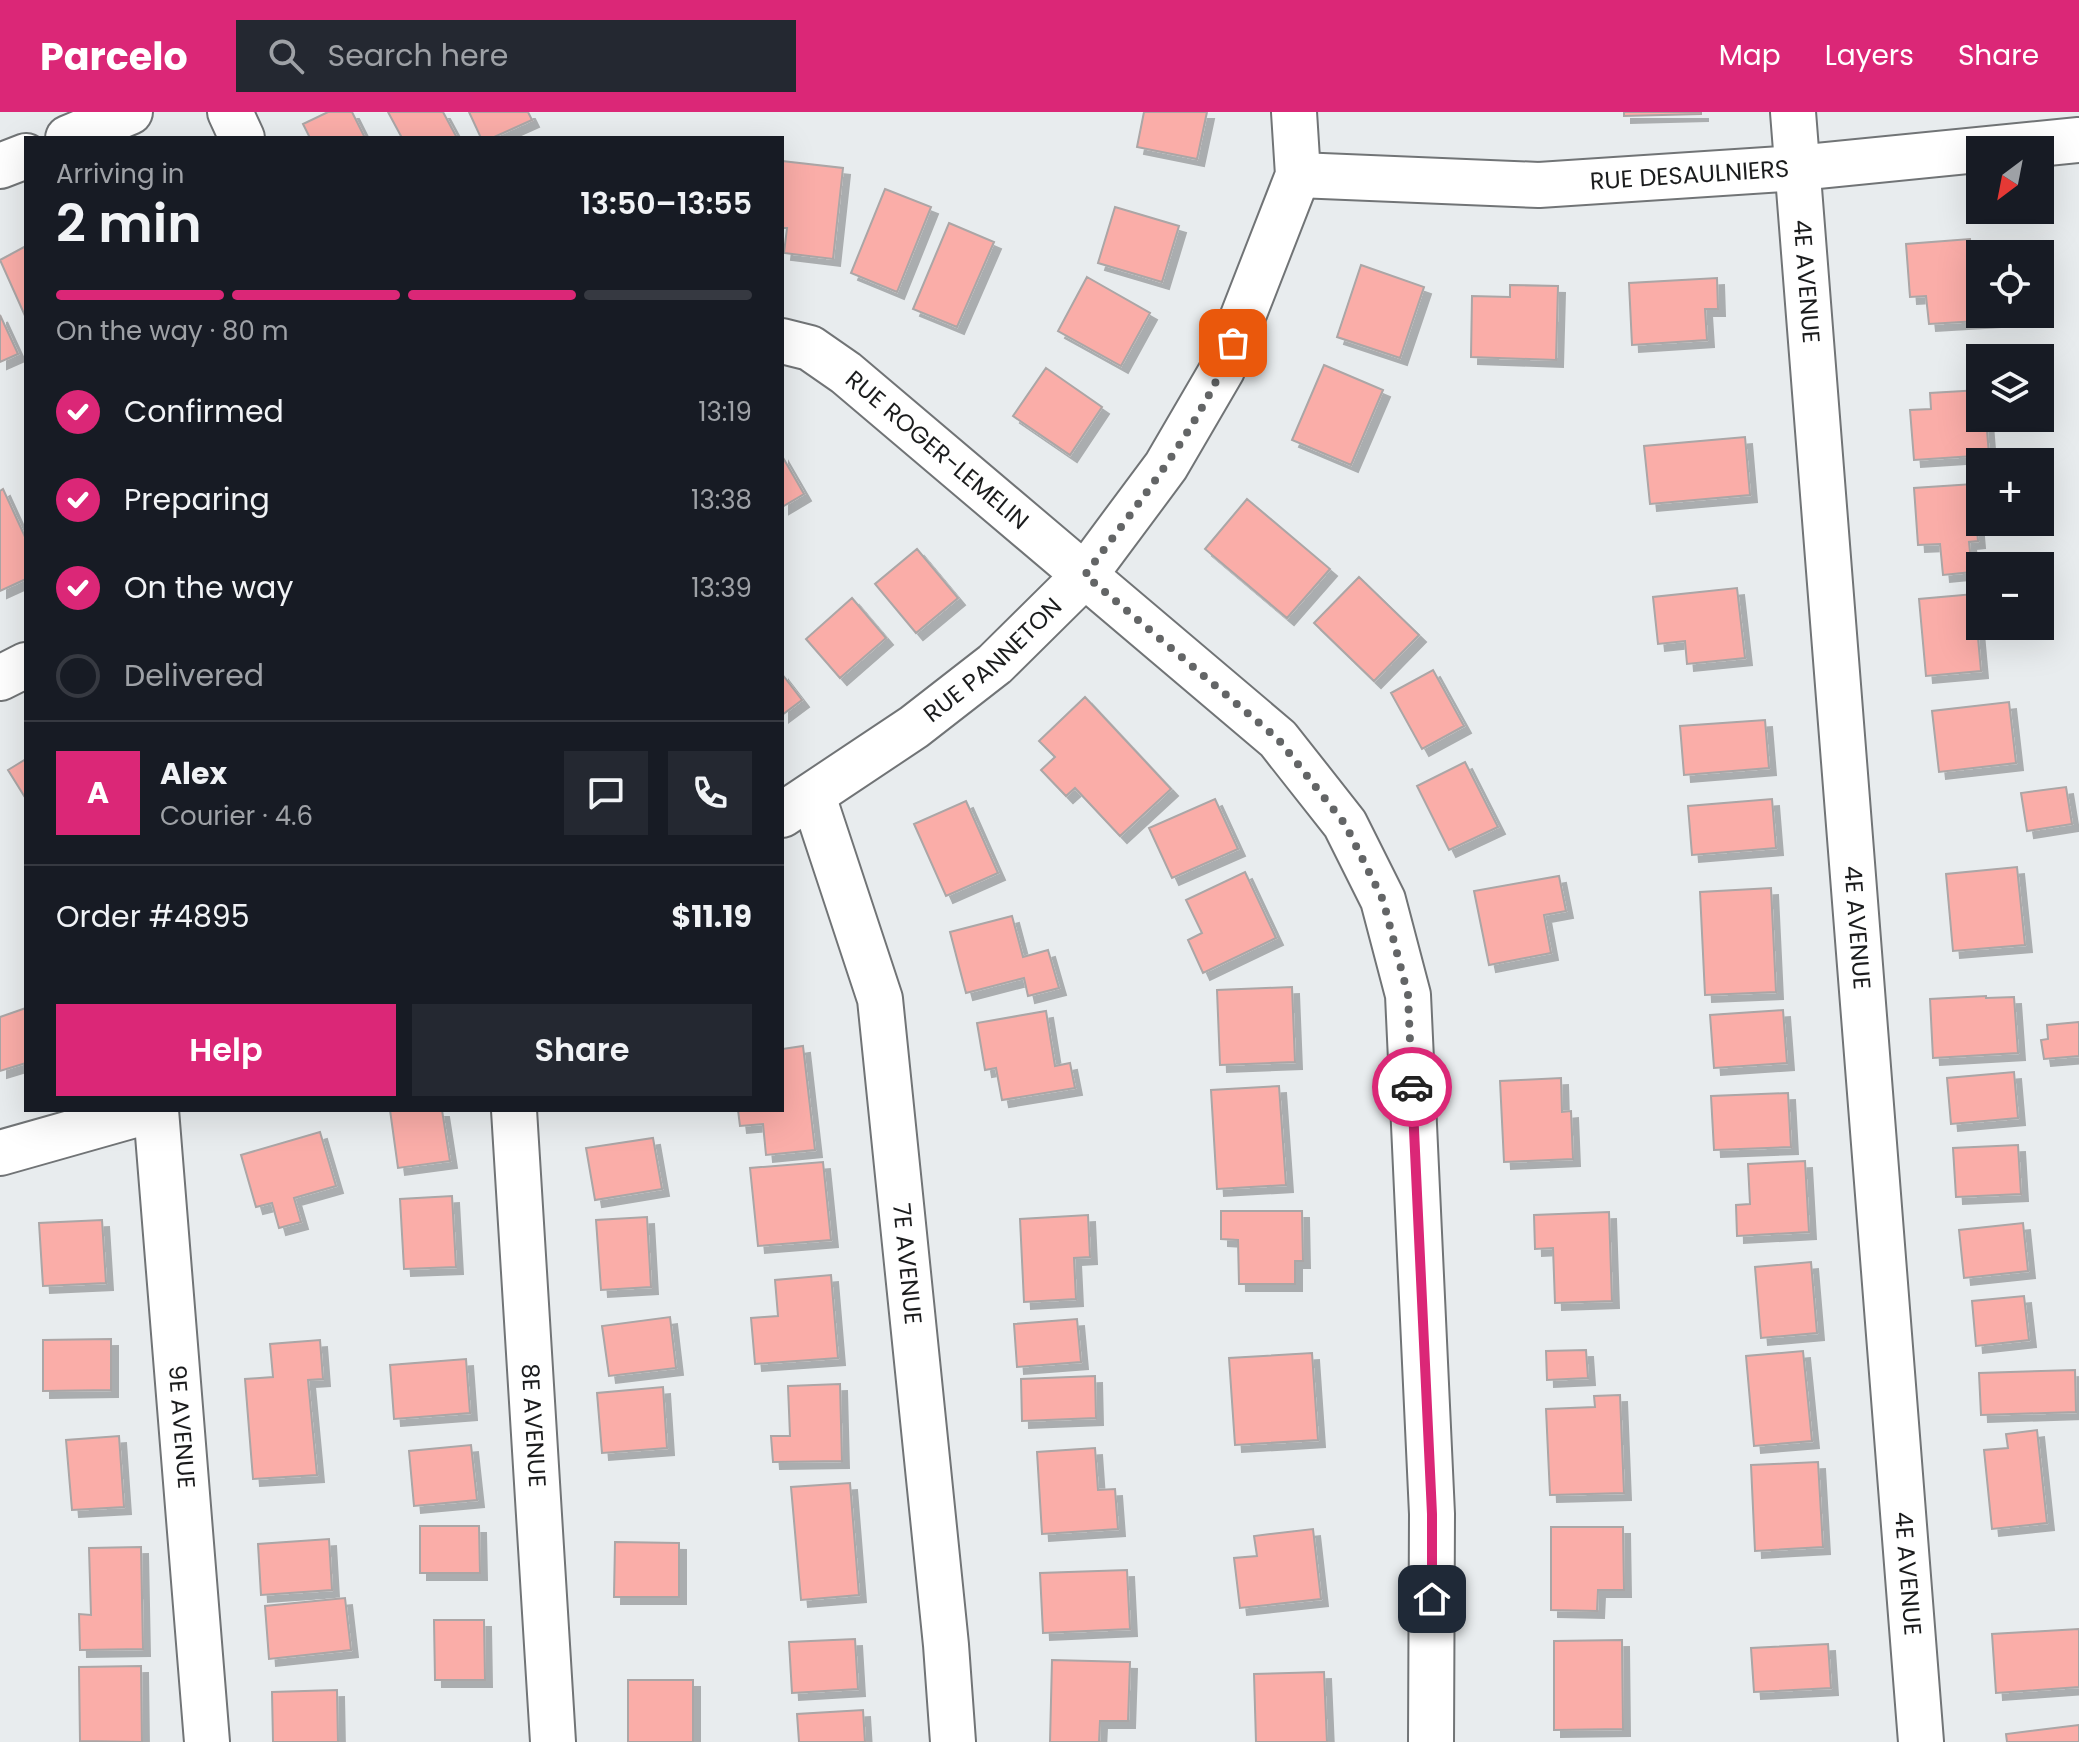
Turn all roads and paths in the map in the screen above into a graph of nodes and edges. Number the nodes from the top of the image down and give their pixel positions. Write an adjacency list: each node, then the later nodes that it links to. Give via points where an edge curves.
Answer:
1 (130, 112): 5 (street)
2 (230, 112): 6 (street)
3 (1294, 112): 11 (street, RUE PANNETON)
4 (1793, 112): 10 (street, 4E AVENUE)
5 (73, 136)
6 (241, 136)
7 (2079, 140): 10 (street, RUE DESAULNIERS)
8 (24, 157): 9 (street)
9 (0, 166)
10 (1797, 168): 11 (street, RUE DESAULNIERS, via 1539,185); 25 (street, 4E AVENUE)
11 (1298, 175): 13 (street, RUE PANNETON, via 1222,370 1166,466)
12 (784, 342): 13 (street, RUE ROGER-LEMELIN, via 810,348 846,373)
13 (1085, 575): 16 (street, RUE PANNETON, via 995,664); 24 (street, RUE ROGER-LEMELIN, via 1278,739 1345,824 1383,900 1408,995 1432,1514)
14 (24, 666): 15 (street)
15 (0, 678)
16 (798, 806): 23 (street, 7E AVENUE, via 880,999)
17 (147, 1112): 20 (street)
18 (154, 1112): 21 (street, 9E AVENUE)
19 (514, 1112): 22 (street, 8E AVENUE)
20 (0, 1153)
21 (207, 1742)
22 (553, 1742)
23 (953, 1742)
24 (1431, 1742)
25 (1921, 1742)

